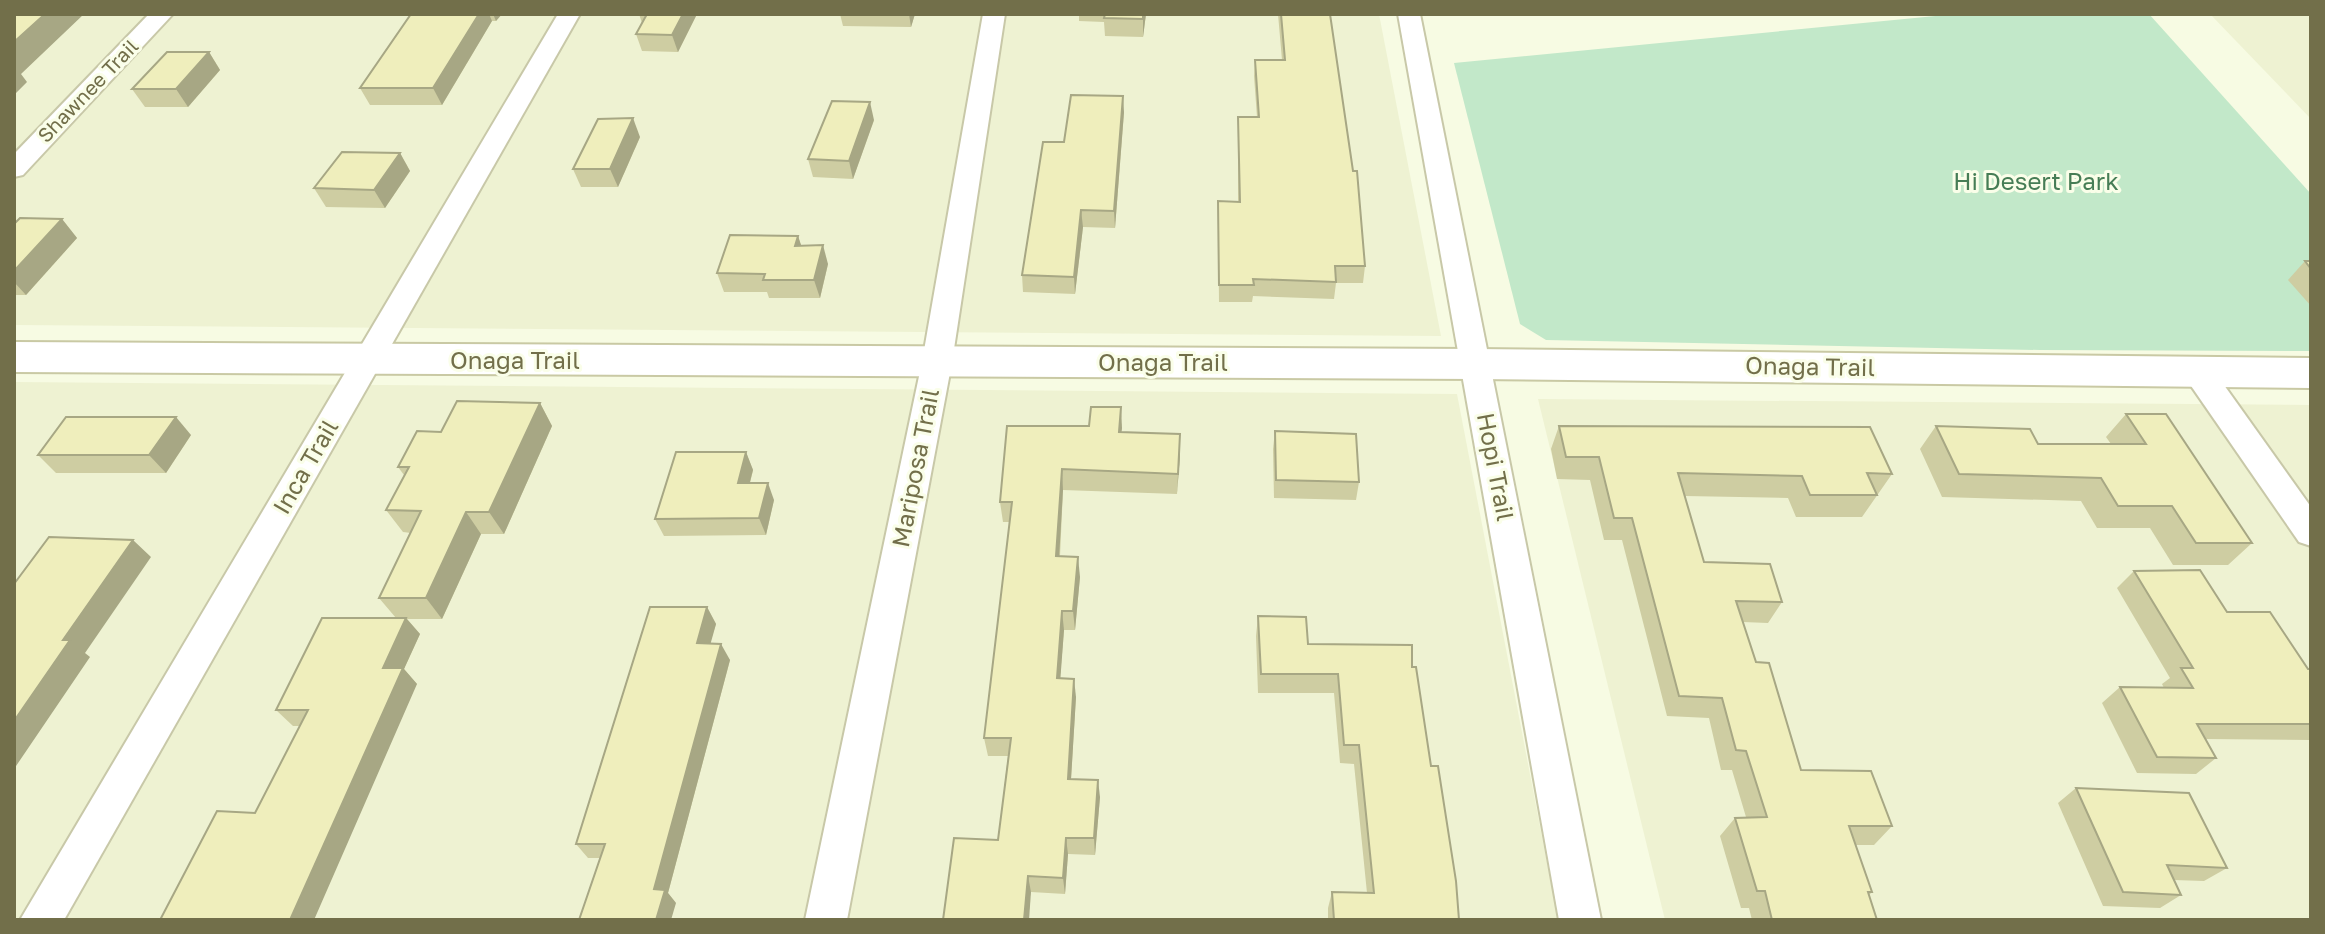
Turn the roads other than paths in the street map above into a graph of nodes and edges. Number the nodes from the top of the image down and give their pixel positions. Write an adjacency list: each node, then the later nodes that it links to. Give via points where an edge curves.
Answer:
1 (162, 14): 5 (street, Shawnee Trail)
2 (569, 14): 7 (street, Inca Trail)
3 (994, 14): 8 (street, Mariposa Trail)
4 (1409, 14): 9 (street, Hopi Trail)
5 (14, 169)
6 (14, 357): 7 (street, Onaga Trail)
7 (367, 361): 8 (street, Onaga Trail); 13 (street, Inca Trail)
8 (937, 362): 9 (street, Onaga Trail); 14 (street, Mariposa Trail)
9 (1476, 364): 10 (street, Onaga Trail); 15 (street, Hopi Trail)
10 (2198, 372): 11 (street, Onaga Trail); 12 (street)
11 (2311, 373)
12 (2311, 533)
13 (41, 920)
14 (826, 920)
15 (1580, 920)

